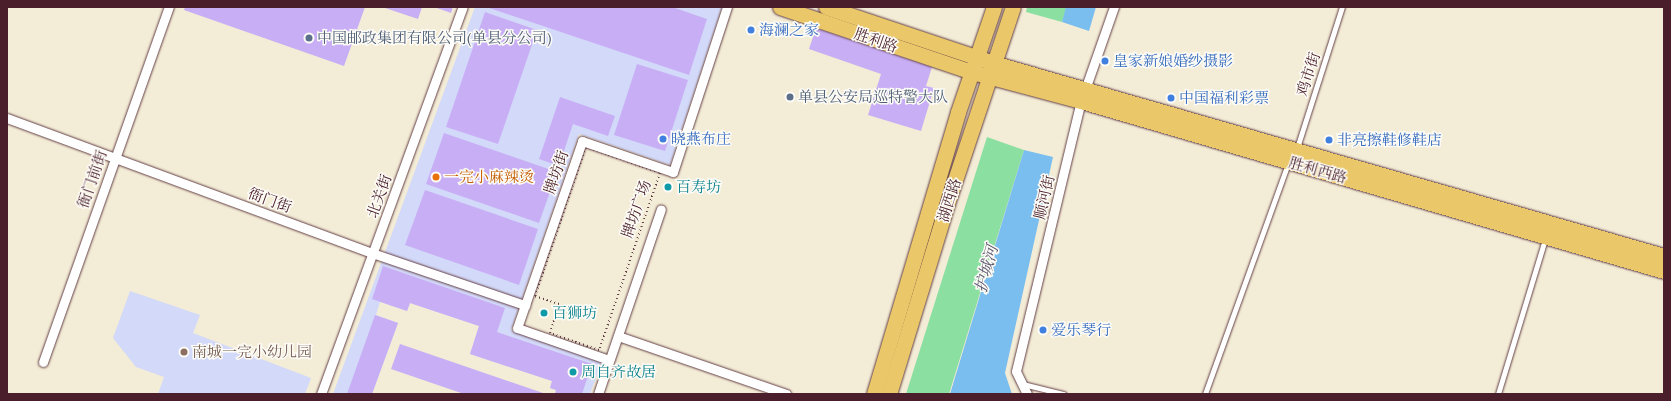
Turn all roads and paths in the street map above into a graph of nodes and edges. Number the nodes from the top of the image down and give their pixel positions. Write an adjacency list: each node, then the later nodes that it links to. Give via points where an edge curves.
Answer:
1 (169, 7): 16 (street, 衙门前街)
2 (463, 7): 19 (street, 北关街)
3 (727, 7): 23 (street, 牌坊街, via 673,172 582,141)
4 (780, 7): 12 (main road, 胜利路)
5 (826, 7): 10 (main road, 胜利路)
6 (994, 7): 10 (main road, 湖西路)
7 (1013, 7): 11 (main road, 湖西路)
8 (1114, 7): 13 (street, 顺河街)
9 (1342, 7): 15 (lane, 鸡市街)
10 (977, 58): 11 (main road, 胜利西路); 12 (main road, 湖西路)
11 (991, 70): 12 (main road, 胜利西路); 13 (main road, 胜利西路); 32 (main road, 湖西路)
12 (972, 72): 31 (main road, 湖西路)
13 (1083, 95): 15 (main road, 胜利西路); 27 (street, 顺河街, via 1016,371)
14 (7, 118): 16 (street, 衙门街)
15 (1293, 155): 18 (main road, 胜利西路); 20 (main road, 胜利西路); 35 (lane, 鸡市街)
16 (115, 158): 19 (street, 衙门街); 26 (street, 衙门前街)
17 (661, 209): 24 (street)
18 (1546, 236): 21 (main road, 胜利西路); 36 (lane)
19 (372, 253): 23 (street, 衙门街); 28 (street, 北关街)
20 (1664, 256)
21 (1664, 271)
22 (535, 296): 22 (path, 牌坊广场, via 559,304 550,333 599,350 660,173 586,148)
23 (525, 305): 25 (street, 牌坊街, via 516,328)
24 (618, 336): 25 (street); 30 (street)
25 (609, 360): 29 (street)
26 (43, 362)
27 (1022, 384): 33 (street, 顺河街); 34 (lane)
28 (321, 394)
29 (598, 394)
30 (786, 394)
31 (874, 394)
32 (889, 394)
33 (1027, 394)
34 (1064, 394)
35 (1205, 394)
36 (1498, 394)

